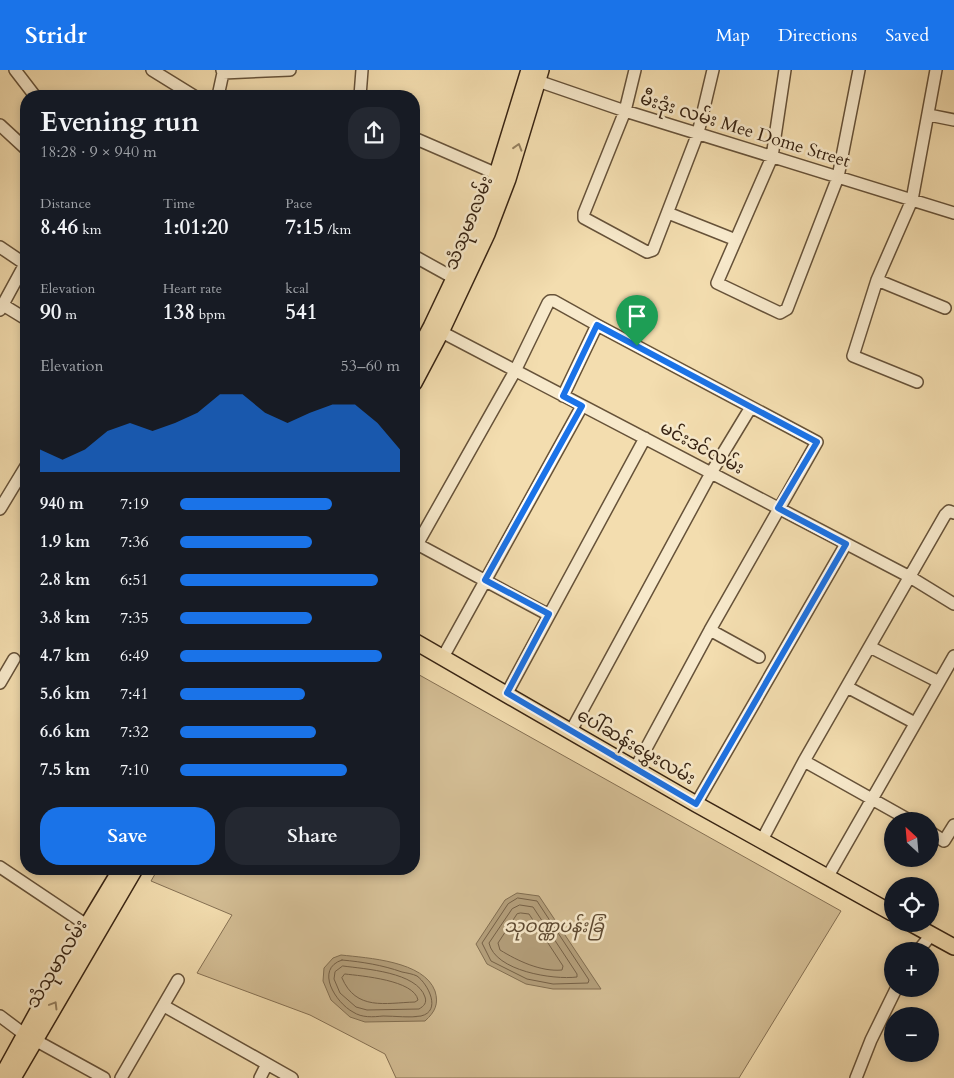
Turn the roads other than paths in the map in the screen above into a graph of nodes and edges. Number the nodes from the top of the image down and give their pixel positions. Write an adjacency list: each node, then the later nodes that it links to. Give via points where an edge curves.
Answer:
1 (16, 70): 12 (street)
2 (152, 70): 13 (street)
3 (290, 70): 10 (street)
4 (362, 70): 15 (street)
5 (635, 70): 16 (street)
6 (712, 70): 20 (street)
7 (785, 70): 23 (street)
8 (859, 70): 25 (street)
9 (936, 70): 17 (street)
10 (222, 72): 14 (street)
11 (534, 75): 16 (street, မီးဒုံး လမ်း Mee Dome Street); 24 (main road, သံသုမာလမ်း)
12 (31, 90)
13 (184, 90)
14 (219, 90)
15 (360, 90)
16 (625, 111): 20 (street, မီးဒုံး လမ်း Mee Dome Street); 27 (street, via 584,218 647,252 652,250)
17 (929, 115): 18 (street); 26 (street)
18 (954, 120)
19 (0, 125): 22 (street)
20 (698, 134): 23 (street, မီးဒုံး လမ်း Mee Dome Street); 27 (street)
21 (420, 141): 24 (street)
22 (20, 143)
23 (772, 157): 25 (street, မီးဒုံး လမ်း Mee Dome Street); 29 (street)
24 (503, 176): 35 (main road, သံသုမာလမ်း, via 477,230)
25 (838, 177): 26 (street, မီးဒုံး လမ်း Mee Dome Street); 29 (street, via 787,309 783,312 717,284)
26 (912, 200): 28 (street, မီးဒုံး လမ်း Mee Dome Street); 34 (street)
27 (668, 213): 29 (street)
28 (954, 213)
29 (736, 240)
30 (0, 246): 31 (street)
31 (20, 259)
32 (420, 259): 35 (street)
33 (20, 274): 36 (street)
34 (877, 280): 37 (street); 44 (street, via 853,356)
35 (460, 282): 40 (main road, သံသုမာလမ်း)
36 (1, 308): 38 (street)
37 (945, 308)
38 (20, 316)
39 (597, 325): 43 (street, via 550,300); 45 (street); 47 (street)
40 (436, 329): 41 (main road, သံသုမာလမ်း); 42 (main road, သံသုမာလမ်း); 43 (street, မင်းဒင်လမ်း)
41 (420, 351)
42 (420, 369)
43 (515, 370): 45 (street, မင်းဒင်လမ်း); 54 (street)
44 (917, 382)
45 (563, 396): 46 (street, မင်းဒင်လမ်း)
46 (582, 406): 48 (street, မင်းဒင်လမ်း); 58 (street)
47 (751, 407): 49 (street); 51 (street, via 817,442)
48 (644, 438): 49 (street, မင်းဒင်လမ်း); 60 (street)
49 (711, 473): 51 (street, မင်းဒင်လမ်း); 73 (street)
50 (20, 476): 52 (street)
51 (778, 508): 55 (street, မင်းဒင်လမ်း); 61 (street)
52 (0, 509)
53 (954, 513): 57 (street, via 949,511 945,515)
54 (420, 540)
55 (846, 544): 57 (street, မင်းဒင်လမ်း); 77 (street)
56 (420, 549): 58 (street)
57 (910, 577): 59 (street, မင်းဒင်လမ်း); 63 (street)
58 (485, 580): 60 (street); 64 (street)
59 (954, 604)
60 (549, 614): 71 (street)
61 (710, 630): 65 (street); 75 (street)
62 (420, 644): 64 (main road, ပေါ်ဆန်းမွှေးလမ်း)
63 (870, 647): 68 (street); 70 (street)
64 (443, 657): 71 (main road, ပေါ်ဆန်းမွှေးလမ်း)
65 (759, 657)
66 (14, 658): 69 (street)
67 (953, 661): 68 (street)
68 (939, 682): 72 (street)
69 (0, 683)
70 (847, 687): 72 (street); 74 (street)
71 (507, 693): 73 (main road, ပေါ်ဆန်းမွှေးလမ်း)
72 (915, 723): 76 (street)
73 (571, 731): 75 (main road, ပေါ်ဆန်းမွှေးလမ်း)
74 (804, 761): 76 (street); 81 (street)
75 (635, 769): 77 (main road, ပေါ်ဆန်းမွှေးလမ်း)
76 (872, 798): 78 (street); 85 (street)
77 (696, 804): 81 (main road, ပေါ်ဆန်းမွှေးလမ်း)
78 (896, 812)
79 (954, 825): 80 (street, via 944,841)
80 (939, 838)
81 (762, 840): 85 (main road, ပေါ်ဆန်းမွှေးလမ်း)
82 (0, 866): 87 (street)
83 (118, 875): 87 (main road, သံသုမာလမ်း)
84 (131, 875): 87 (main road, သံသုမာလမ်း)
85 (828, 876): 86 (main road, ပေါ်ဆန်းမွှေးလမ်း)
86 (884, 908)
87 (93, 929): 96 (main road, သံသုမာလမ်း)
88 (927, 932): 89 (main road)
89 (932, 935): 90 (street); 91 (main road)
90 (926, 942)
91 (954, 947)
92 (178, 980): 94 (street)
93 (892, 997): 104 (street)
94 (164, 1006): 97 (street); 101 (street)
95 (0, 1016): 96 (street)
96 (29, 1037): 98 (main road, သံသုမာလမ်း); 99 (main road, သံသုမာလမ်း); 100 (street)
97 (267, 1064): 102 (street); 103 (street)
98 (1, 1078)
99 (13, 1078)
100 (104, 1078)
101 (122, 1078)
102 (260, 1078)
103 (292, 1078)
104 (856, 1078)

